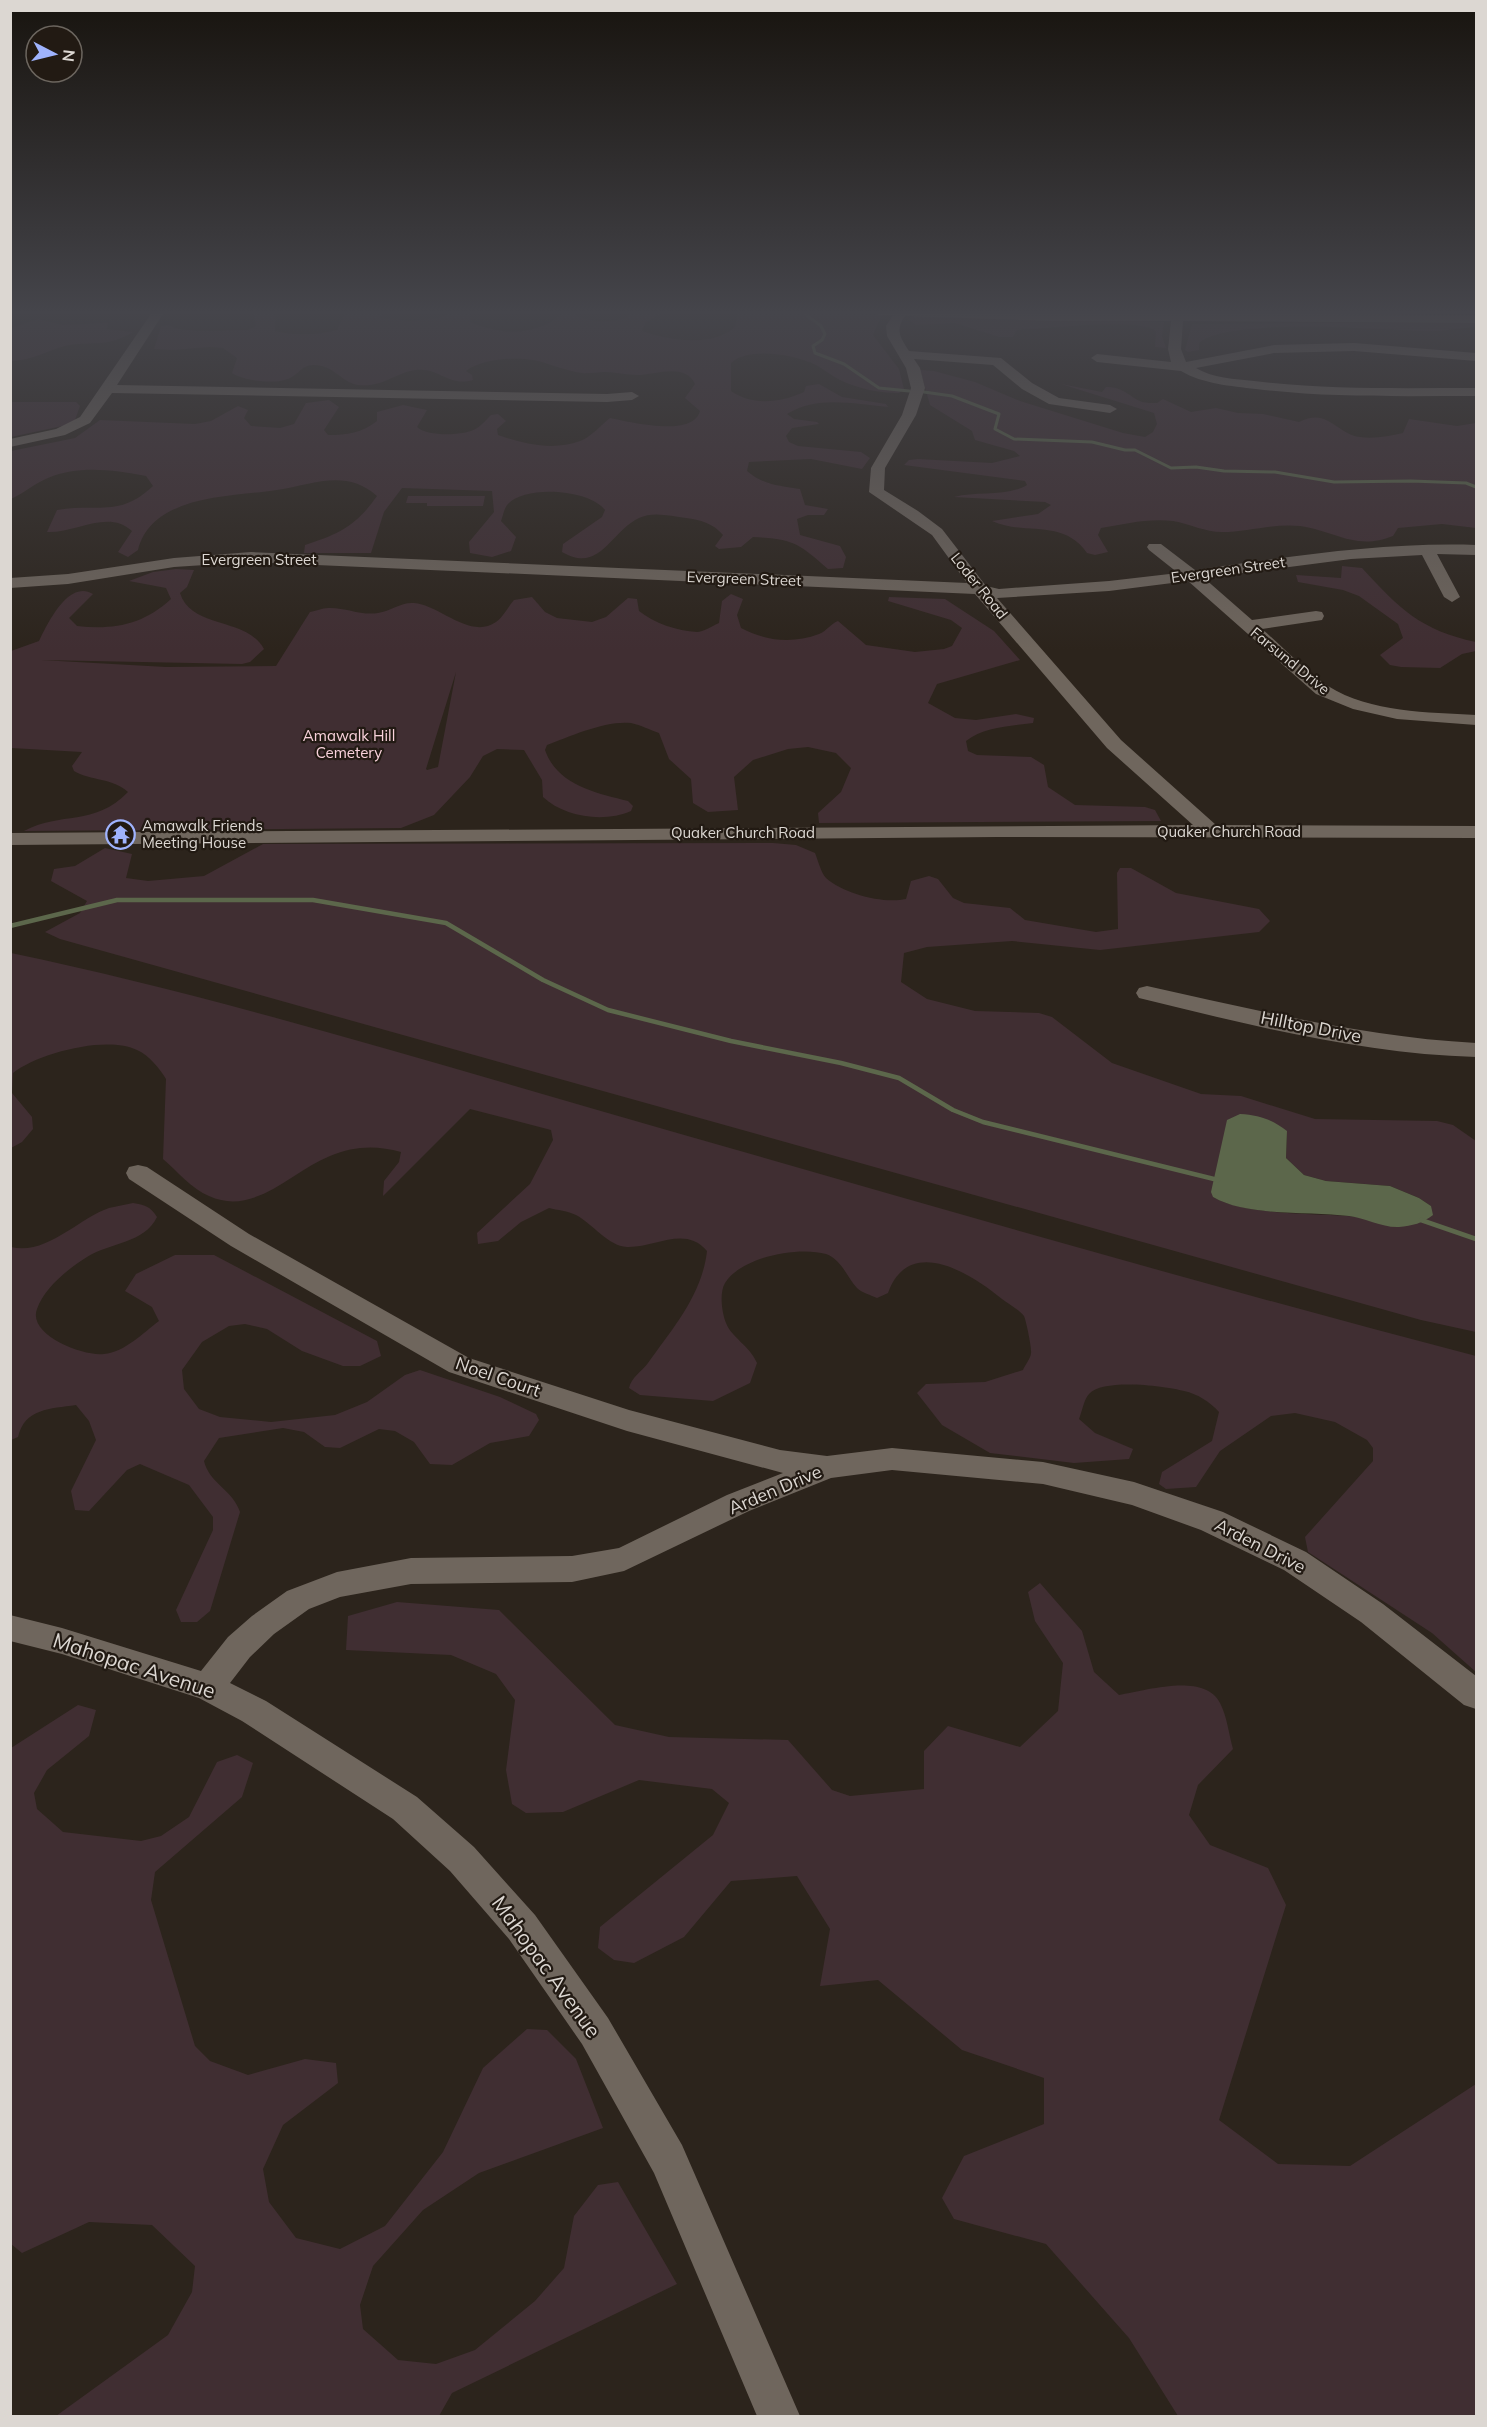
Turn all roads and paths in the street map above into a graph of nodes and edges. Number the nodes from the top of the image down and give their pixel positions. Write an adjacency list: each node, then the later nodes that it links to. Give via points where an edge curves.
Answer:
1 (76, 424): 3 (street, via 60,432)
2 (903, 424): 9 (street, Loder Road, via 878,468 876,492 931,527)
3 (10, 442)
4 (1155, 547): 7 (street, Farsund Drive)
5 (1426, 550): 6 (street, Evergreen Street); 7 (street, Evergreen Street, via 1347,554); 10 (street)
6 (1476, 550)
7 (1191, 575): 9 (street, Evergreen Street, via 1071,590 999,594); 12 (street, Farsund Drive)
8 (10, 583): 9 (street, Evergreen Street, via 60,581 161,565 250,557)
9 (980, 589): 15 (street, Loder Road, via 1114,744)
10 (1452, 597)
11 (1316, 616): 12 (street)
12 (1246, 626): 13 (street, Farsund Drive, via 1322,690 1342,700 1392,714)
13 (1476, 720)
14 (1476, 832): 15 (street, Quaker Church Road)
15 (1213, 833): 16 (street, Quaker Church Road)
16 (10, 838)
17 (1147, 993): 18 (street, Hilltop Drive, via 1392,1043)
18 (1476, 1050)
19 (138, 1173): 20 (street, Noel Court, via 240,1240 459,1365 737,1451)
20 (828, 1467): 22 (street, Arden Drive, via 738,1503 624,1559 572,1569 411,1570 337,1585 298,1600 263,1625 239,1647); 23 (street, Arden Drive, via 892,1459 1043,1473 1134,1494 1212,1521 1295,1561 1372,1613)
21 (10, 1628): 22 (street, Mahopac Avenue)
22 (208, 1687): 24 (street, Mahopac Avenue, via 341,1764 405,1808 462,1859 522,1927 595,2031 668,2159)
23 (1476, 1695)
24 (778, 2416)

